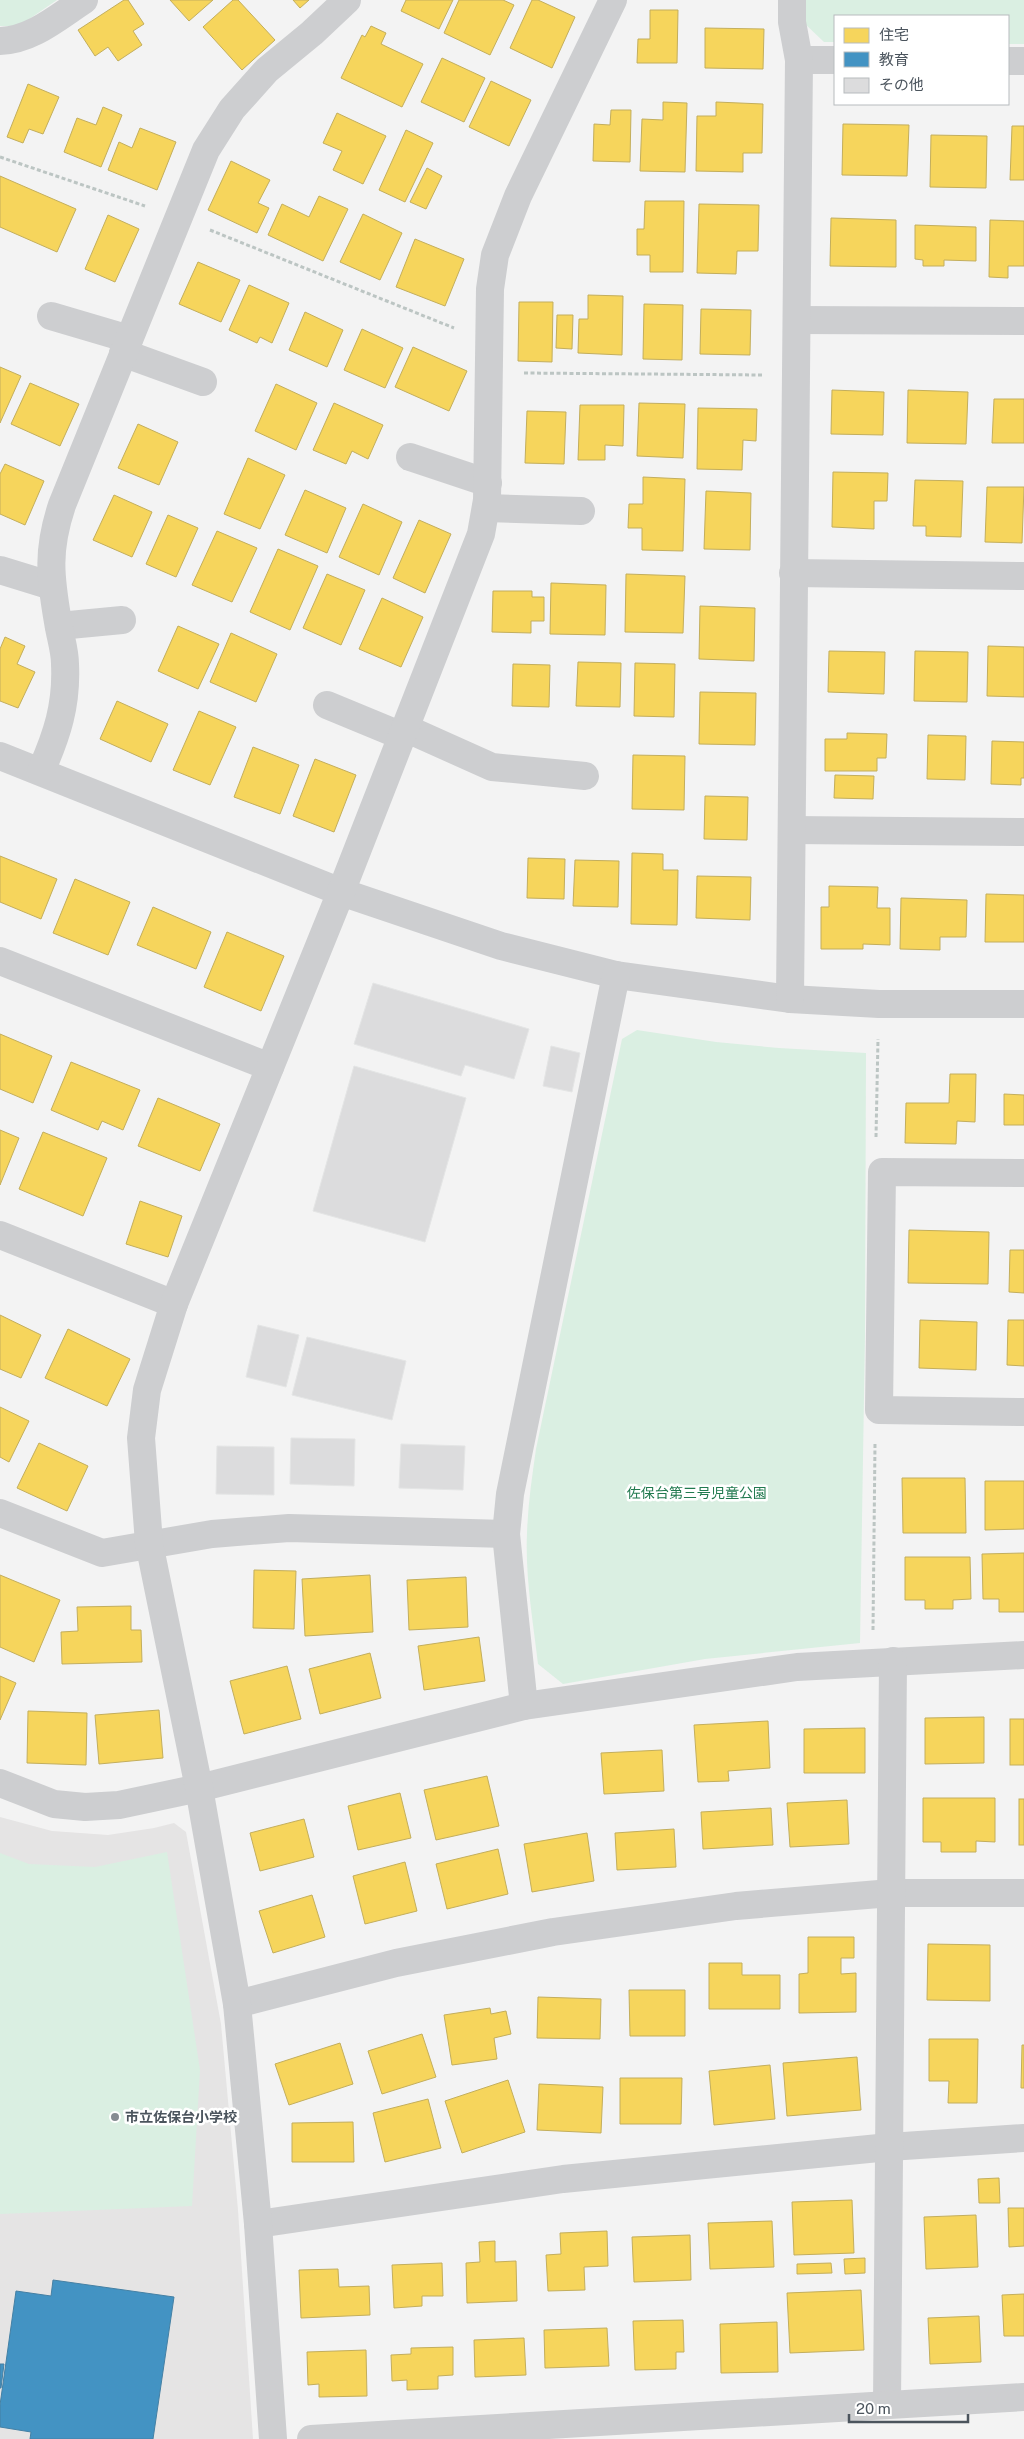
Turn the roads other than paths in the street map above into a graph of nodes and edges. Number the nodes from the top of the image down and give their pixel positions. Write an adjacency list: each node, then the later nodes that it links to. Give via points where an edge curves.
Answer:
1 (84, 0): 5 (street, via 38,31)
2 (348, 0): 13 (street, via 267,70 232,109 206,150)
3 (612, 0): 16 (street, via 518,196 495,255 490,289)
4 (792, 0): 6 (street, via 792,22)
5 (0, 41)
6 (799, 60): 7 (street); 11 (street)
7 (834, 60)
8 (1009, 61): 9 (street)
9 (1024, 61)
10 (51, 316): 13 (street)
11 (798, 320): 12 (street); 19 (street)
12 (1024, 321)
13 (126, 346): 14 (street); 21 (street, via 53,532 50,558)
14 (203, 382)
15 (410, 457): 16 (street)
16 (487, 496): 17 (street); 25 (street, via 481,534)
17 (581, 511)
18 (0, 570): 21 (street)
19 (792, 573): 20 (street); 29 (street)
20 (1024, 576)
21 (52, 586): 23 (street)
22 (122, 620): 23 (street)
23 (59, 626): 27 (street, via 65,661 65,695 57,736)
24 (327, 705): 25 (street)
25 (404, 732): 28 (street, via 492,767); 31 (street)
26 (0, 756): 27 (street)
27 (41, 771): 31 (street)
28 (585, 776)
29 (792, 830): 30 (street); 34 (street)
30 (1024, 832)
31 (341, 892): 33 (street, via 501,946); 36 (street)
32 (0, 961): 36 (street)
33 (616, 975): 34 (street); 42 (street, via 510,1494)
34 (790, 999): 35 (street, via 879,1004)
35 (1024, 1004)
36 (270, 1067): 39 (street)
37 (1024, 1173): 40 (street, via 882,1172 879,1410)
38 (0, 1236): 39 (street)
39 (174, 1304): 43 (street, via 147,1390 141,1438)
40 (1024, 1412)
41 (0, 1513): 43 (street, via 102,1553)
42 (506, 1534): 43 (street, via 289,1528); 46 (street)
43 (149, 1543): 48 (street)
44 (1024, 1655): 45 (street)
45 (893, 1661): 46 (street, via 797,1667); 49 (street)
46 (524, 1706): 48 (street)
47 (0, 1783): 48 (street, via 54,1804 85,1808 119,1805)
48 (199, 1788): 51 (street)
49 (891, 1892): 50 (street); 51 (street, via 736,1906 553,1932 396,1964); 53 (street)
50 (1024, 1893)
51 (237, 2004): 54 (street)
52 (1024, 2138): 53 (street)
53 (889, 2147): 54 (street, via 563,2179); 56 (street)
54 (258, 2224): 57 (street)
55 (1024, 2397): 56 (street)
56 (887, 2405): 58 (street)
57 (273, 2439)
58 (311, 2439)

